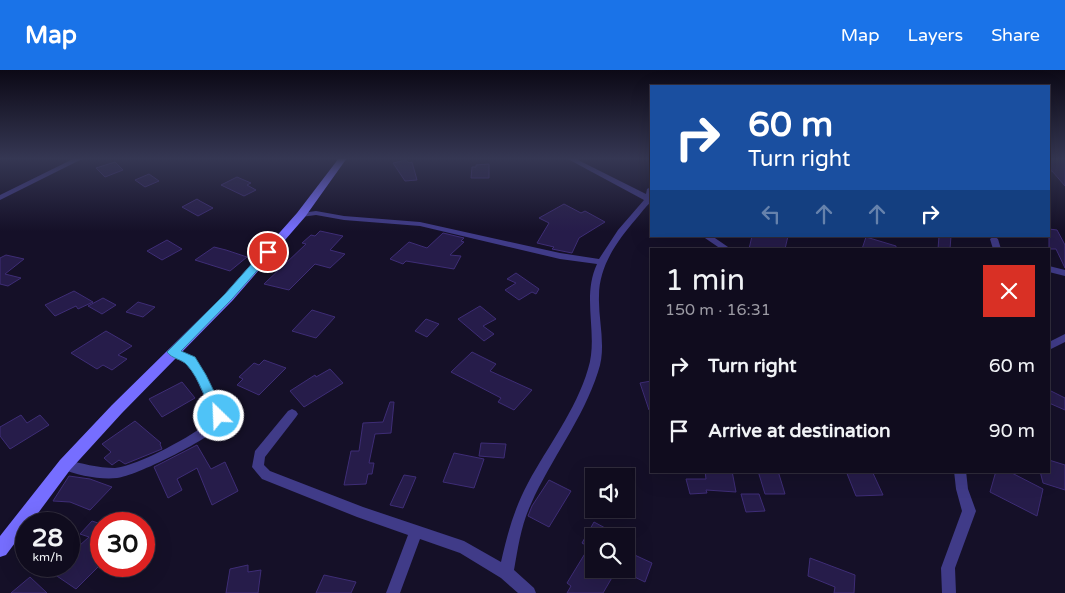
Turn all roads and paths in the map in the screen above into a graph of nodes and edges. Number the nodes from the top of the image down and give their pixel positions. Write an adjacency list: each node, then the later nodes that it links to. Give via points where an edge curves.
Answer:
1 (31, 182): 5 (street)
2 (325, 182): 6 (main road)
3 (621, 182): 4 (street)
4 (650, 196): 11 (street, via 606,251)
5 (0, 198)
6 (301, 215): 11 (street, via 316,213 420,224 560,256); 16 (main road, via 229,296)
7 (708, 237): 9 (street)
8 (994, 239): 10 (street)
9 (725, 248)
10 (997, 248)
11 (602, 262): 22 (street, via 594,293 594,369 578,409 544,463 523,506)
12 (1050, 269): 13 (street)
13 (1065, 273)
14 (1065, 338): 15 (street)
15 (1050, 346)
16 (173, 352): 18 (main road); 18 (street, via 191,360 219,416 216,423 124,472 111,473)
17 (292, 414): 20 (street, via 259,454 258,466 266,474)
18 (66, 465): 21 (main road)
19 (960, 473): 25 (street, via 969,511 948,568)
20 (416, 531): 22 (street, via 464,548); 23 (street)
21 (0, 549)
22 (506, 574): 24 (street)
23 (393, 593)
24 (529, 593)
25 (949, 593)

